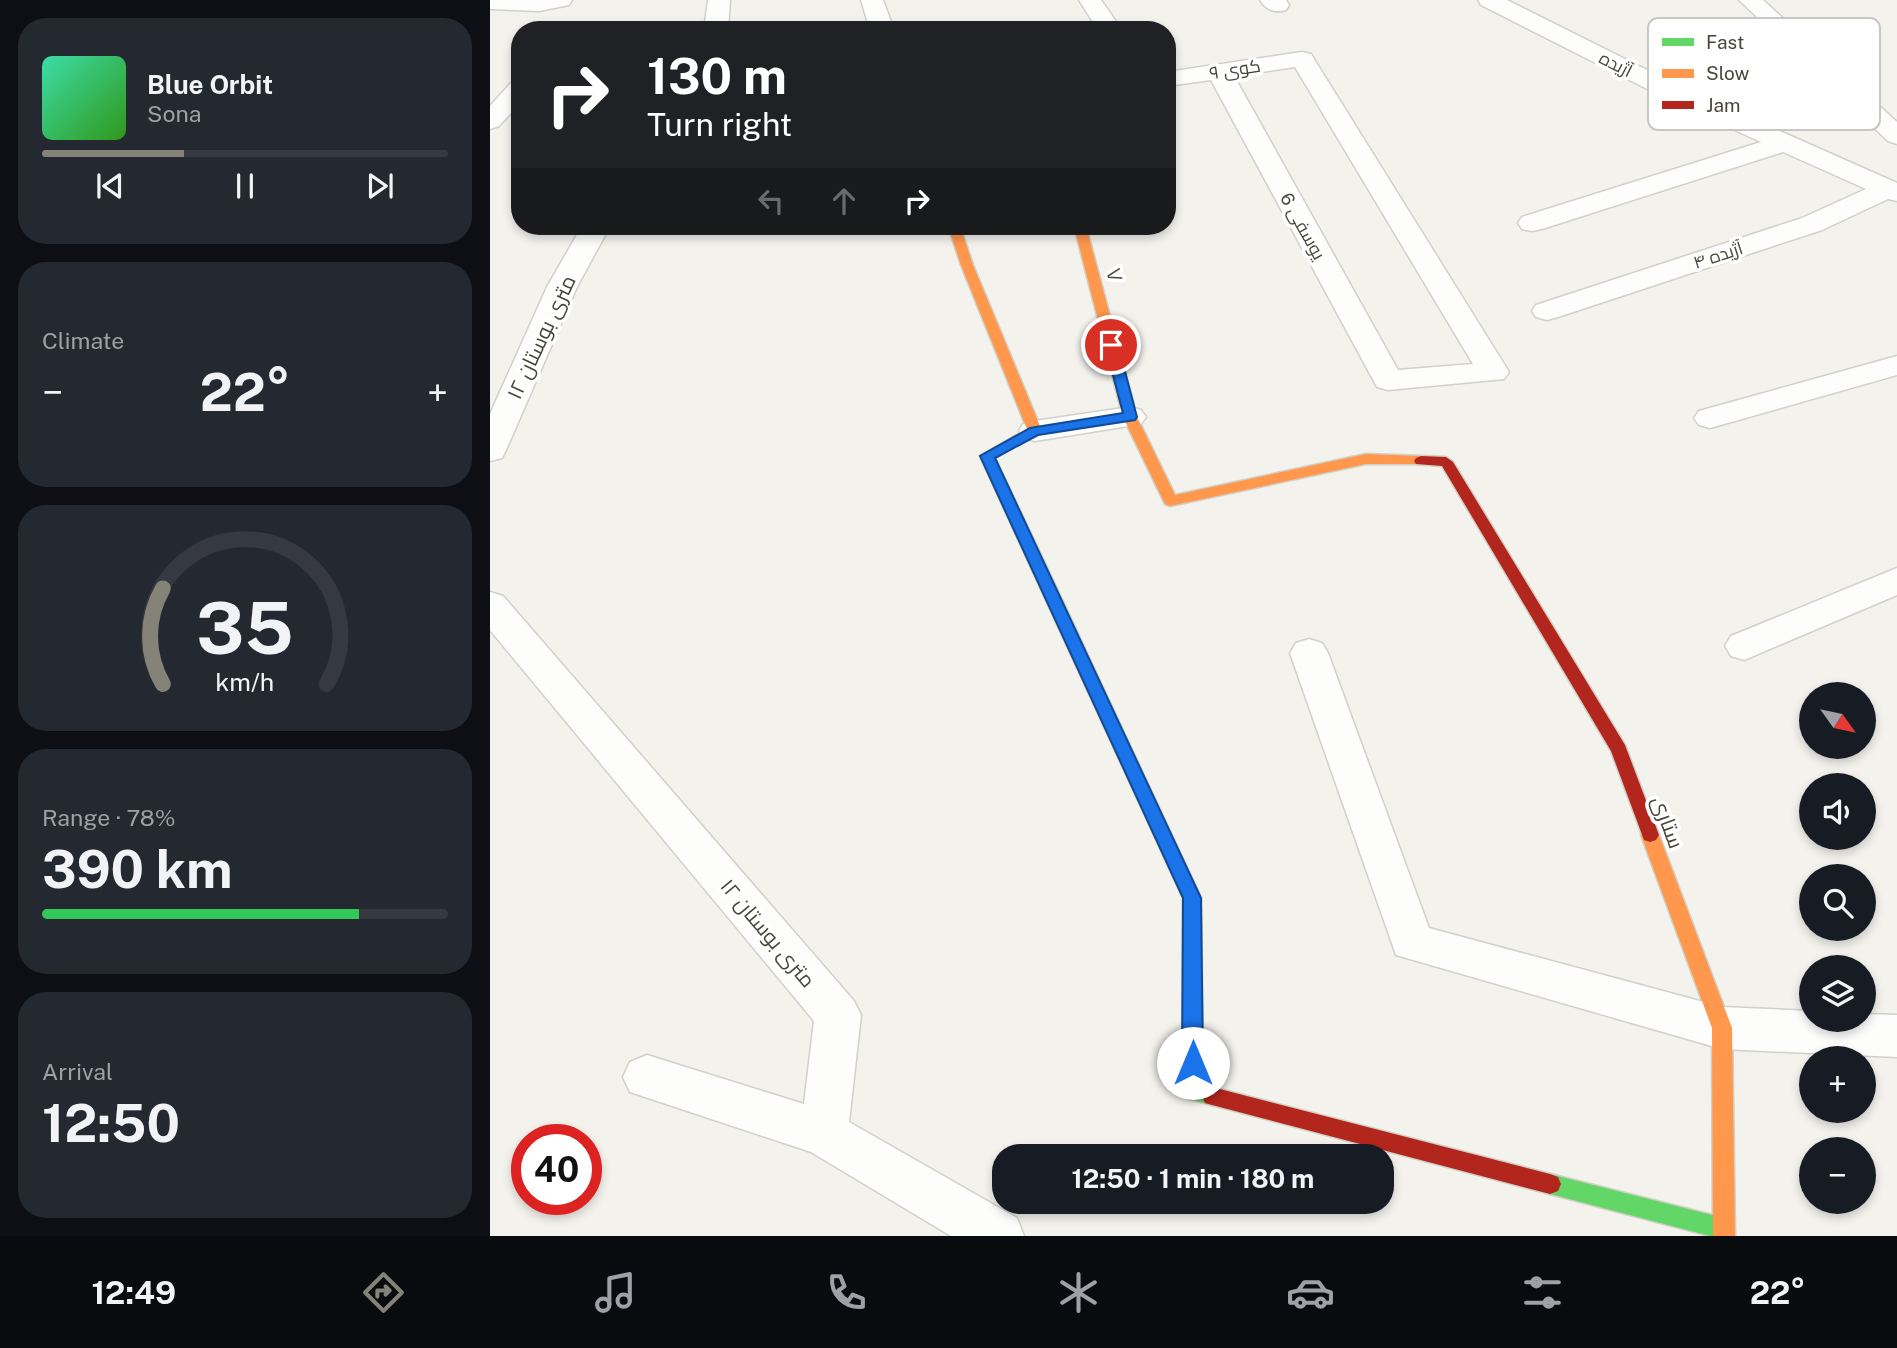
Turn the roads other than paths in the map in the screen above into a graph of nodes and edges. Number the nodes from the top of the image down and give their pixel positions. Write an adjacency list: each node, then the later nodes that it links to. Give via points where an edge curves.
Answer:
1 (719, 0): 9 (street)
2 (872, 0): 10 (street)
3 (1090, 0): 11 (street)
4 (1489, 0): 14 (street, آژیده)
5 (1749, 0): 8 (street)
6 (490, 2): 7 (street)
7 (561, 7)
8 (1769, 18)
9 (717, 21)
10 (879, 21)
11 (1104, 21)
12 (1219, 72): 13 (street, کوی ۹); 28 (street, یوسفی 6); 28 (street, کوی ۹, via 1302,59 1493,372)
13 (1176, 78)
14 (1648, 80)
15 (511, 98): 17 (street)
16 (1880, 120): 19 (street)
17 (490, 121)
18 (1755, 130): 20 (street, آژیده)
19 (1897, 136)
20 (1783, 143): 21 (street, آژیده); 22 (street)
21 (1891, 192): 26 (street, ۴ آژیده, via 1812,224)
22 (1532, 223)
23 (591, 235): 32 (street, ۱۲ متری بوستان, via 562,287)
24 (957, 235): 31 (street)
25 (1082, 235): 29 (street, ۷)
26 (1547, 311)
27 (1897, 365): 30 (street)
28 (1388, 380)
29 (1130, 417): 31 (street); 33 (street, ۷, via 1170,501 1366,458)
30 (1710, 418)
31 (1035, 431): 42 (street, via 987,456 1192,898 1193,1091)
32 (490, 450)
33 (1446, 462): 38 (street, ستاری, via 1619,750)
34 (1897, 581): 36 (street)
35 (490, 605): 41 (street, ۱۲ متری بوستان, via 838,1015)
36 (1744, 646)
37 (1309, 653): 38 (street, via 1412,942)
38 (1722, 1028): 39 (street); 42 (street, ستاری)
39 (1897, 1036)
40 (646, 1077): 41 (street)
41 (824, 1133): 43 (street)
42 (1724, 1233)
43 (994, 1235)

